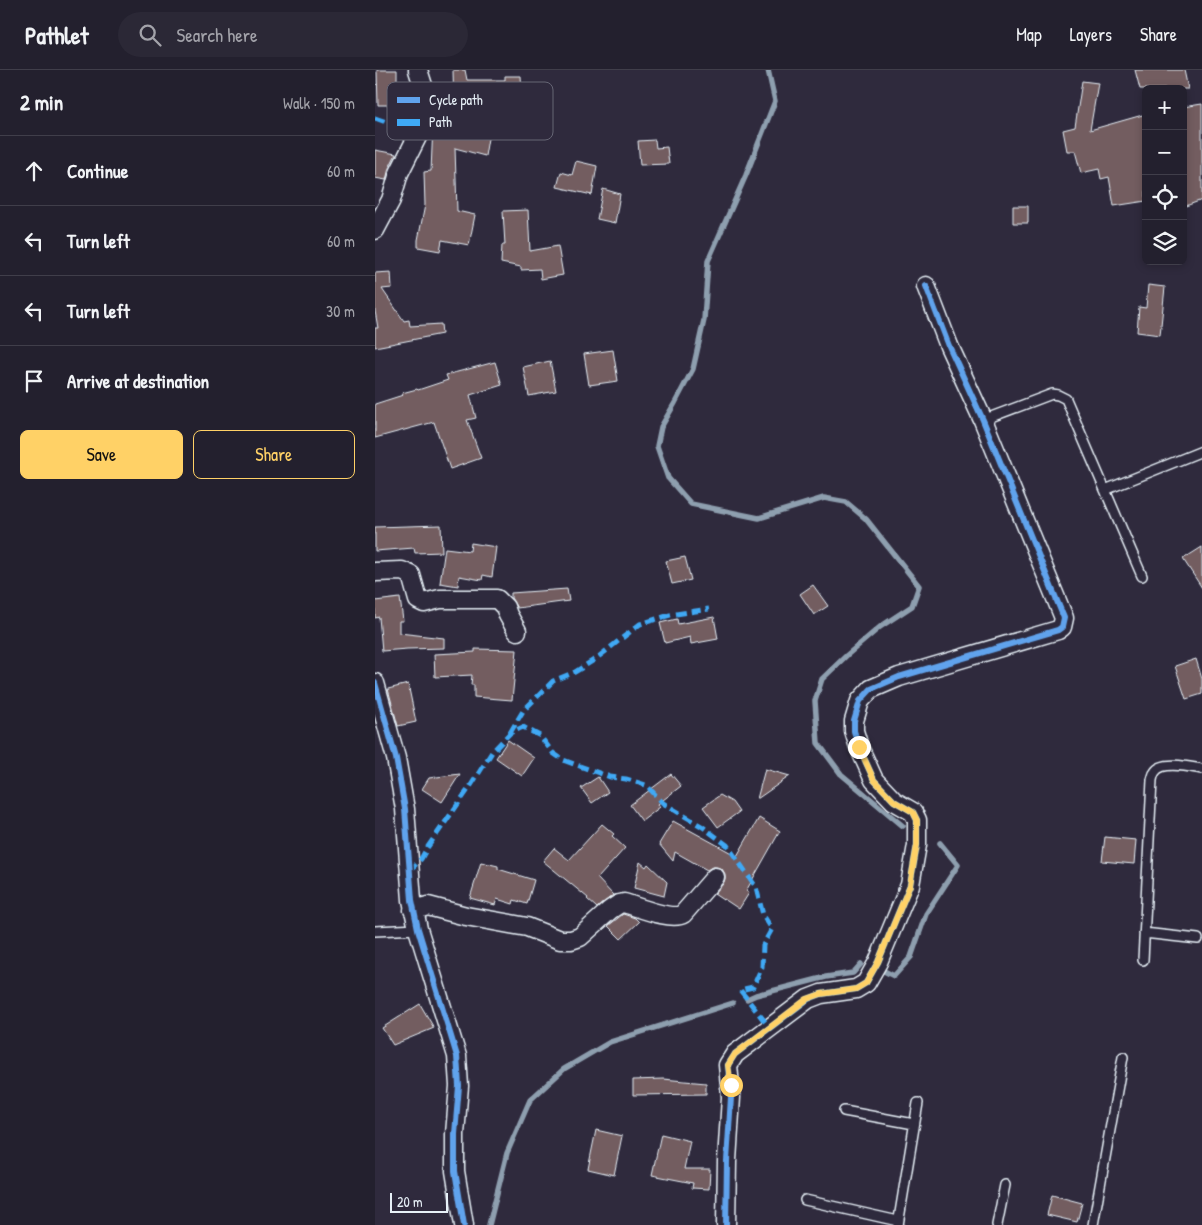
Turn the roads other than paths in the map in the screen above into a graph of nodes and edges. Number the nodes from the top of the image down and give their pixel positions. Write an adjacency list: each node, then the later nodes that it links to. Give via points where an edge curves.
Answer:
1 (417, 70): 2 (street)
2 (421, 82)
3 (416, 140): 4 (street)
4 (375, 230)
5 (926, 286): 6 (street)
6 (983, 420): 8 (lane, via 1053,394 1066,399); 29 (street, via 1064,618 1062,626 899,677 871,689 860,701 854,731 870,772 894,801 913,812 917,820 917,845 910,885 866,983 856,989 807,999 735,1054 728,1065 731,1097)
7 (1202, 451): 8 (lane)
8 (1105, 490): 10 (lane)
9 (375, 572): 11 (street, via 402,571 411,575 418,600 424,602 497,599 505,606)
10 (1142, 576)
11 (517, 631)
12 (375, 683): 15 (street, via 397,758 405,809)
13 (1202, 769): 18 (lane, via 1169,765 1160,767 1152,780)
14 (715, 877): 15 (street, via 679,917 619,904 580,937 571,940 560,940 527,927 428,906)
15 (413, 910): 16 (street)
16 (418, 929): 17 (lane); 28 (street, via 457,1056 459,1086 455,1171)
17 (375, 931)
18 (1144, 933): 19 (lane); 20 (lane)
19 (1197, 939)
20 (1143, 960)
21 (1123, 1057): 31 (lane)
22 (918, 1103): 24 (lane)
23 (844, 1111): 24 (lane)
24 (914, 1124): 27 (lane)
25 (1005, 1185): 30 (lane)
26 (805, 1200): 27 (lane)
27 (898, 1223)
28 (464, 1225)
29 (726, 1225)
30 (997, 1225)
31 (1093, 1225)

